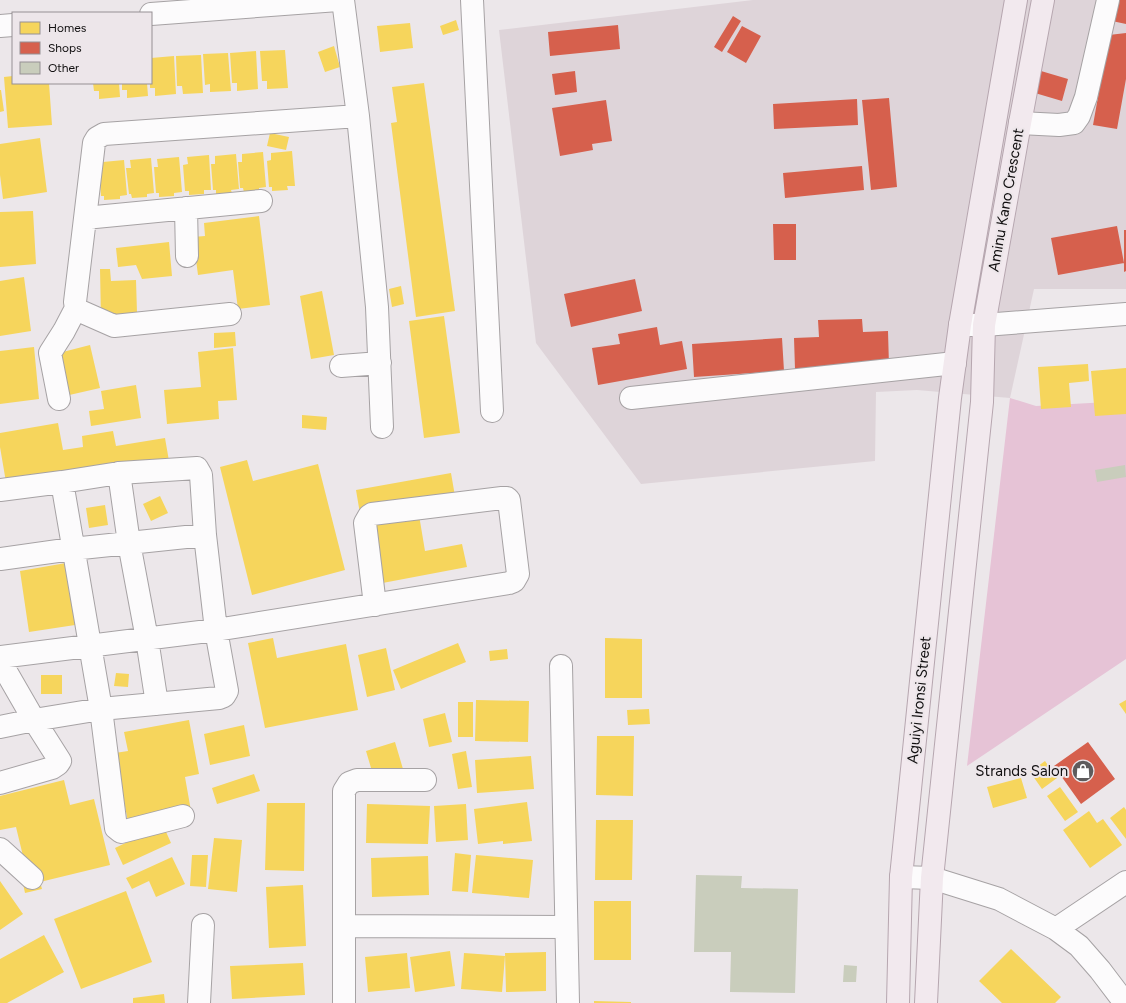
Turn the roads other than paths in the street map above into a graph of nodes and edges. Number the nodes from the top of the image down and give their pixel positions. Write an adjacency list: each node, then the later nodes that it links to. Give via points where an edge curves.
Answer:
1 (338, 0): 7 (street)
2 (343, 0): 10 (street)
3 (472, 0): 27 (street)
4 (1016, 0): 19 (main road, Aminu Kano Crescent)
5 (1043, 0): 11 (main road, Aminu Kano Crescent)
6 (1108, 0): 11 (street, via 1080,116 1074,123 1059,125)
7 (152, 14)
8 (12, 25): 9 (street)
9 (0, 26)
10 (358, 116): 14 (street, via 104,134 94,143); 21 (street)
11 (1020, 123): 20 (main road, Aminu Kano Crescent)
12 (261, 201): 13 (street)
13 (186, 208): 14 (street); 15 (street)
14 (85, 218): 16 (street)
15 (187, 256)
16 (76, 308): 17 (street, via 114,326); 26 (street, via 50,353)
17 (230, 314)
18 (1126, 314): 20 (street)
19 (960, 325): 20 (street); 22 (main road, Aminu Kano Crescent)
20 (984, 325): 53 (main road, Aminu Kano Crescent, via 982,402)
21 (380, 363): 23 (street); 28 (street)
22 (955, 363): 24 (street); 25 (main road, Aminu Kano Crescent)
23 (341, 366)
24 (631, 398)
25 (950, 398): 51 (main road, Aguiyi Ironsi Street)
26 (59, 399)
27 (492, 411)
28 (382, 427)
29 (119, 474): 30 (street); 32 (street, via 197,468 201,475); 33 (street)
30 (62, 482): 31 (street); 34 (street)
31 (0, 490)
32 (205, 536): 33 (street); 37 (street)
33 (129, 543): 34 (street); 38 (street)
34 (72, 549): 35 (street); 39 (street)
35 (0, 559)
36 (375, 605): 36 (street, via 509,583 514,580 518,574 509,500 494,499 369,516 365,522); 37 (street)
37 (216, 630): 38 (street); 43 (street, via 226,694 219,698)
38 (147, 638): 39 (street); 43 (street)
39 (89, 646): 40 (street); 44 (street)
40 (0, 657)
41 (0, 661): 45 (street)
42 (561, 666): 57 (street)
43 (157, 704): 44 (street)
44 (101, 710): 45 (street); 49 (street, via 116,828 121,832)
45 (34, 720): 46 (street); 48 (street, via 60,761 52,768)
46 (0, 728)
47 (425, 780): 56 (street, via 356,780 349,783 344,791)
48 (0, 783)
49 (183, 816)
50 (0, 849): 52 (street)
51 (900, 877): 53 (street); 62 (main road, Aguiyi Ironsi Street)
52 (32, 878)
53 (932, 878): 58 (street, via 999,899); 63 (main road)
54 (1126, 882): 58 (street)
55 (203, 925): 59 (street)
56 (344, 926): 57 (street); 60 (street)
57 (566, 927): 61 (street)
58 (1056, 929): 64 (street, via 1079,946)
59 (199, 1003)
60 (344, 1003)
61 (568, 1003)
62 (898, 1003)
63 (926, 1003)
64 (1125, 1003)

